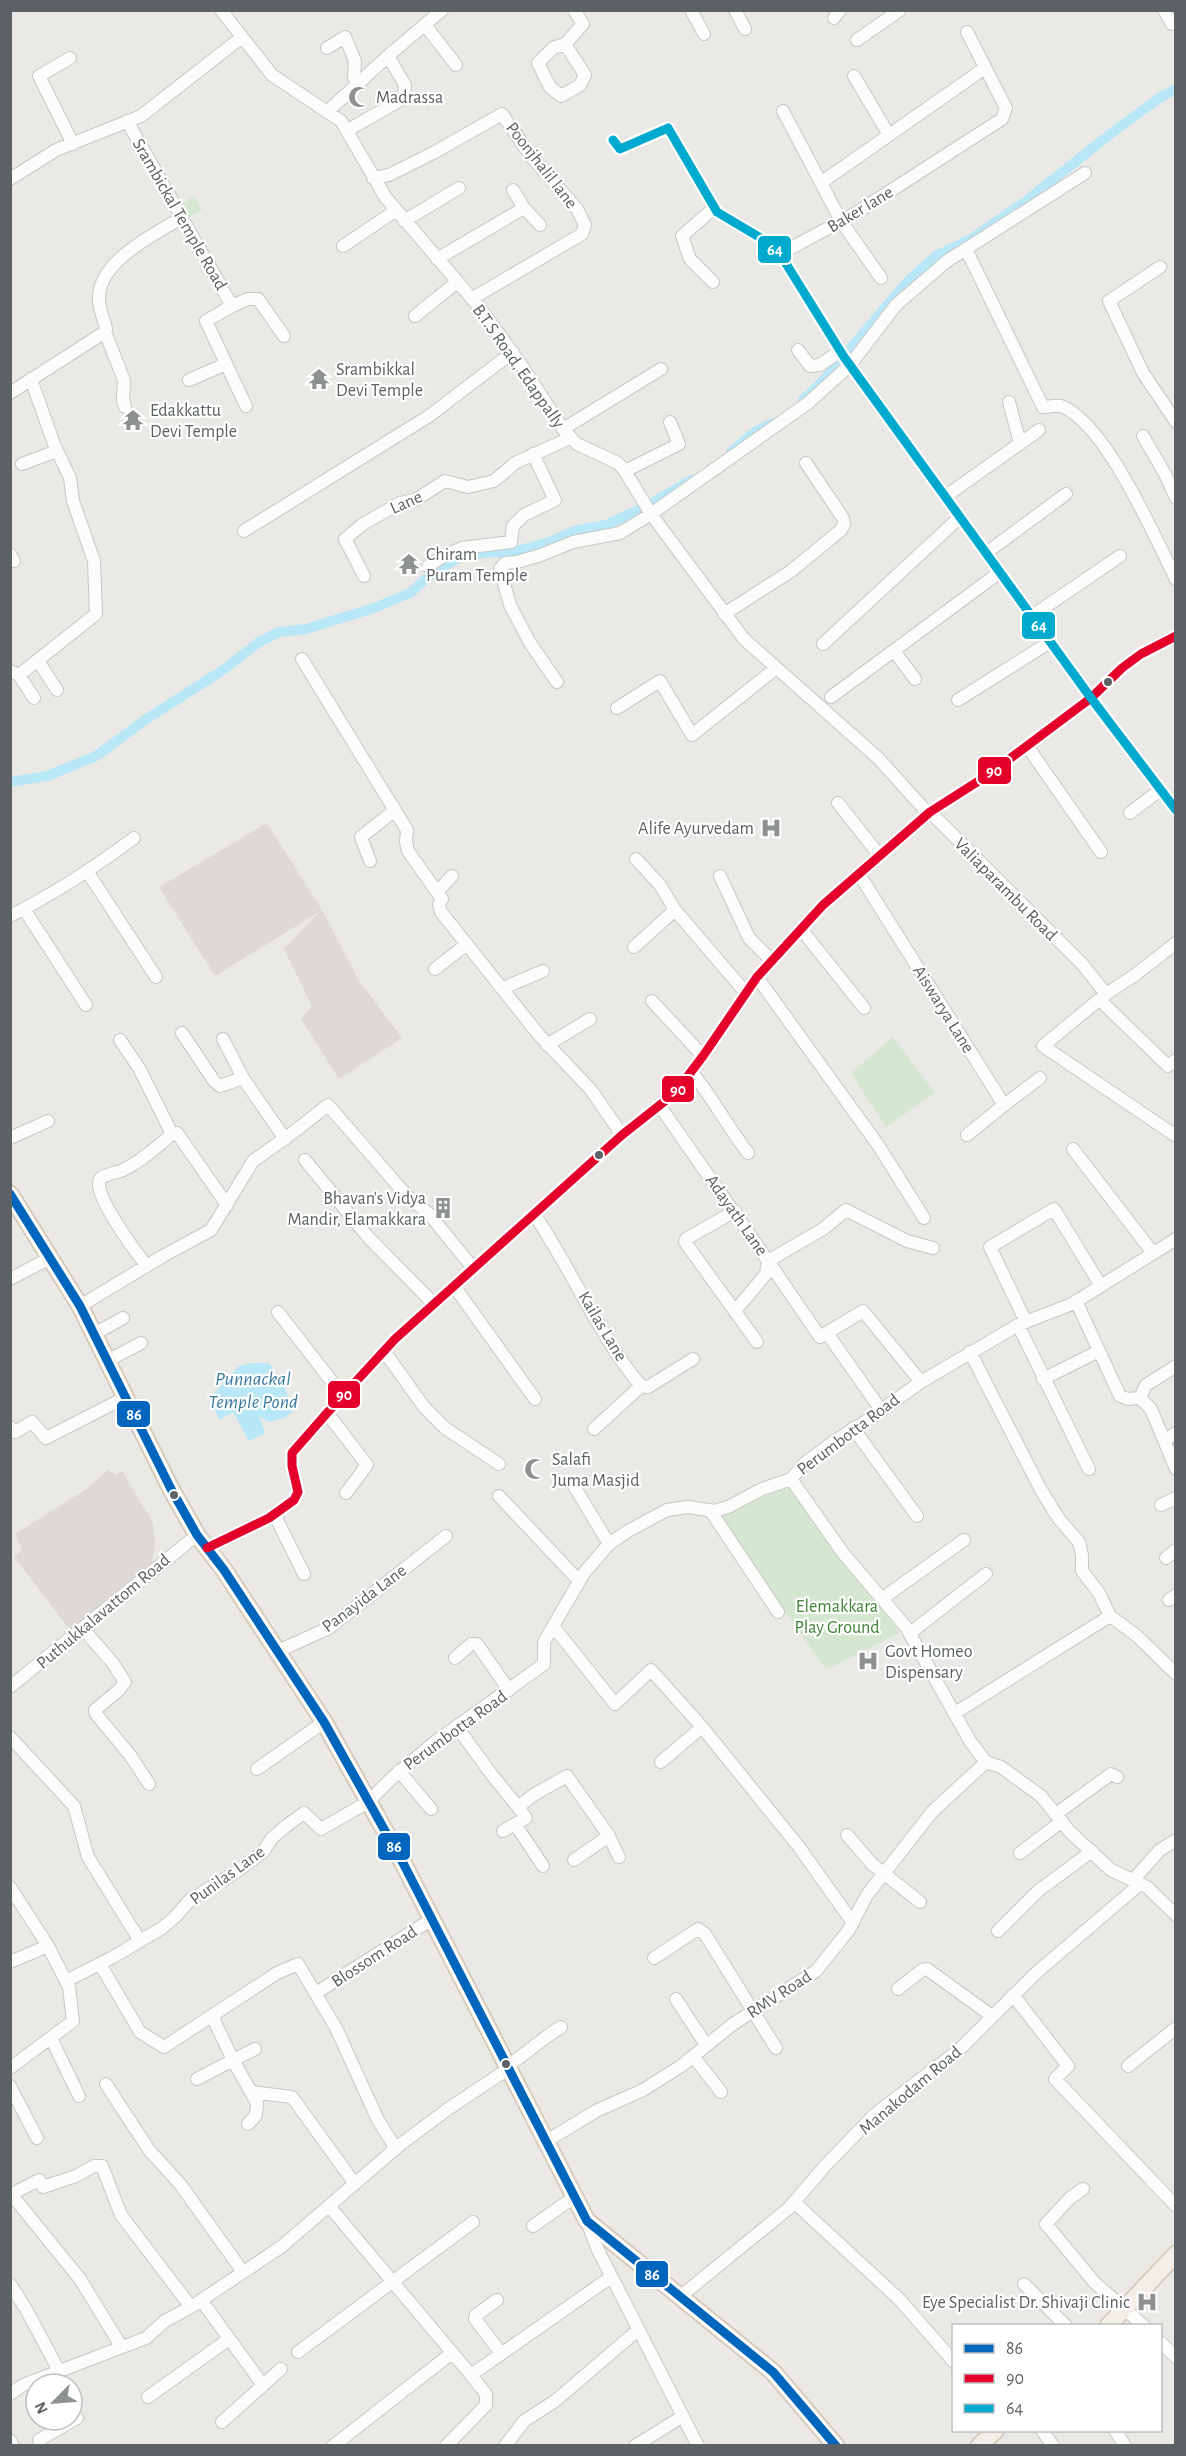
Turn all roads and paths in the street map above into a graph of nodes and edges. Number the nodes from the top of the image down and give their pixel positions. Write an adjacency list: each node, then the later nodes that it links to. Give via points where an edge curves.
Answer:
1 (221, 10): 13 (street, B.T.S Road, Edappally)
2 (442, 10): 8 (street)
3 (574, 10): 15 (street, via 583,24)
4 (691, 10): 12 (street)
5 (735, 10): 10 (street)
6 (900, 10): 14 (street)
7 (1164, 10): 9 (street)
8 (424, 25): 17 (street); 19 (street)
9 (1174, 25)
10 (745, 29)
11 (967, 32): 20 (street, Baker lane)
12 (704, 34)
13 (242, 37): 25 (street, B.T.S Road, Edappally, via 272,75 296,94); 27 (street, via 141,116)
14 (857, 40)
15 (565, 44)
16 (327, 48): 22 (street, via 345,37 356,61)
17 (388, 56): 22 (street); 24 (street, via 405,85)
18 (70, 58): 31 (street, via 39,76)
19 (456, 65)
20 (986, 68): 29 (street); 42 (street, Baker lane, via 1006,108 1002,119)
21 (854, 76): 29 (street)
22 (357, 86): 25 (street)
23 (417, 91): 24 (street)
24 (404, 98): 28 (street)
25 (328, 111): 28 (street, B.T.S Road, Edappally)
26 (783, 111): 35 (street)
27 (127, 122): 31 (street); 41 (street, Srambickal Temple Road)
28 (348, 130): 33 (street, B.T.S Road, Edappally)
29 (889, 135): 35 (street)
30 (613, 140): 39 (street, via 620,149 669,128)
31 (73, 144): 34 (street, via 56,150)
32 (1085, 173): 46 (street)
33 (373, 178): 40 (street, B.T.S Road, Edappally); 53 (street, Poonjhalil lane, via 389,175 502,114 530,155 577,209 585,225 582,234)
34 (10, 179)
35 (822, 182): 42 (street)
36 (459, 188): 43 (street)
37 (513, 190): 38 (street)
38 (524, 208): 44 (street); 48 (street)
39 (714, 208): 47 (street); 52 (street, via 682,236 690,259)
40 (395, 211): 43 (street, B.T.S Road, Edappally); 45 (street)
41 (182, 218): 54 (street, Srambickal Temple Road); 56 (street, via 111,267 99,295)
42 (841, 220): 47 (street, Baker lane); 50 (street)
43 (404, 221): 48 (street, B.T.S Road, Edappally)
44 (540, 225)
45 (343, 246)
46 (966, 249): 60 (street, via 896,305); 91 (street, via 1042,407 1059,405 1075,414 1101,441)
47 (780, 254): 60 (street)
48 (438, 259): 51 (street, B.T.S Road, Edappally)
49 (1160, 267): 70 (street, via 1109,301 1143,373)
50 (880, 278)
51 (457, 282): 53 (street, B.T.S Road, Edappally); 55 (street)
52 (713, 282)
53 (473, 298): 59 (street, B.T.S Road, Edappally)
54 (232, 306): 57 (street, Srambickal Temple Road, via 258,299); 61 (street, via 206,321)
55 (415, 316)
56 (105, 332): 63 (street); 68 (street, via 124,380)
57 (284, 336)
58 (798, 350): 60 (street, via 810,366)
59 (513, 352): 72 (street, B.T.S Road, Edappally); 85 (street, via 429,416)
60 (844, 357): 81 (street); 83 (street, via 808,403)
61 (226, 364): 64 (street); 67 (street)
62 (661, 369): 72 (street, Lane)
63 (31, 379): 65 (street); 75 (street)
64 (189, 380)
65 (10, 393)
66 (1009, 402): 74 (street)
67 (246, 406)
68 (125, 407)
69 (670, 422): 79 (street, via 679,444)
70 (1176, 422)
71 (1039, 430): 74 (street)
72 (566, 434): 76 (street, Lane); 79 (street, B.T.S Road, Edappally)
73 (1143, 436): 82 (street)
74 (1020, 443): 81 (street)
75 (57, 451): 78 (street); 99 (street, via 70,478 75,510 94,561 96,614)
76 (533, 454): 88 (street, via 555,500 524,515 513,526 511,542 462,548); 90 (street, Lane, via 494,481 468,487 446,481 363,524 345,539)
77 (806, 463): 92 (street, via 843,518 843,527 790,571)
78 (22, 464)
79 (625, 471): 83 (street, B.T.S Road, Edappally)
80 (1066, 494): 86 (street)
81 (945, 496): 84 (street)
82 (1176, 498)
83 (651, 514): 92 (street, B.T.S Road, Edappally); 103 (street, via 620,533 573,542 505,563 500,569 510,605)
84 (960, 517): 86 (street); 96 (street)
85 (244, 531)
86 (986, 553): 89 (street)
87 (1120, 555): 93 (street)
88 (428, 566)
89 (1000, 572): 93 (street); 97 (street)
90 (364, 576)
91 (1176, 579)
92 (724, 614): 100 (street, B.T.S Road, Edappally)
93 (1032, 616): 95 (street)
94 (1176, 636): 107 (street, via 1141,654)
95 (1050, 642): 107 (street); 108 (street)
96 (823, 644)
97 (894, 651): 102 (street); 105 (street)
98 (302, 659): 113 (street)
99 (38, 660): 101 (street); 104 (street)
100 (775, 669): 109 (street, via 692,735 660,681); 115 (street, B.T.S Road, Edappally, via 878,758)
101 (15, 674): 106 (street)
102 (915, 679)
103 (557, 682)
104 (57, 690)
105 (831, 697)
106 (34, 698)
107 (1091, 698): 110 (street); 111 (street)
108 (958, 700)
109 (617, 708)
110 (1027, 746): 115 (street); 118 (street)
111 (1160, 790): 114 (street); 116 (street)
112 (838, 803): 119 (street)
113 (395, 810): 121 (street, via 361,837); 126 (street, via 407,830 408,851)
114 (1176, 810)
115 (930, 812): 119 (street); 141 (street, Valiaparambu Road, via 1083,965)
116 (1130, 813)
117 (134, 838): 122 (street)
118 (1101, 852)
119 (880, 856): 123 (street)
120 (636, 859): 128 (street, via 660,885)
121 (370, 861)
122 (87, 871): 127 (street); 137 (street)
123 (859, 874): 130 (street); 156 (street, Aiswarya Lane)
124 (452, 876): 126 (street)
125 (720, 876): 134 (street, via 749,938)
126 (437, 892): 132 (street, via 442,899 441,912)
127 (24, 909): 129 (street); 143 (street)
128 (675, 910): 133 (street); 140 (street)
129 (10, 916)
130 (801, 930): 134 (street); 144 (street)
131 (1176, 943): 141 (street)
132 (467, 944): 135 (street); 139 (street)
133 (634, 947)
134 (772, 961): 138 (street)
135 (435, 969)
136 (543, 971): 139 (street)
137 (156, 977)
138 (757, 977): 140 (street); 171 (street, via 878,1145)
139 (503, 988): 149 (street)
140 (746, 993): 150 (street)
141 (1106, 1000): 151 (street, Valiaparambu Road, via 1168,1066); 161 (street, via 1043,1046)
142 (652, 1001): 150 (street)
143 (86, 1005)
144 (864, 1008)
145 (590, 1019): 149 (street)
146 (182, 1032): 153 (street, via 220,1086)
147 (223, 1039): 153 (street)
148 (120, 1040): 158 (street)
149 (547, 1044): 159 (street, via 591,1090)
150 (703, 1056): 152 (street)
151 (1176, 1060)
152 (692, 1071): 155 (street, via 675,1093); 165 (street)
153 (243, 1078): 163 (street)
154 (1040, 1078): 156 (street)
155 (659, 1105): 159 (street); 169 (street, Adayath Lane)
156 (1004, 1105): 160 (street)
157 (48, 1122): 162 (street)
158 (172, 1134): 168 (street, via 183,1138); 177 (street, via 144,1158 98,1182 121,1231)
159 (622, 1135): 170 (street)
160 (967, 1135)
161 (1176, 1136)
162 (10, 1138)
163 (285, 1139): 168 (street, via 253,1161); 178 (street, via 328,1104)
164 (1073, 1149): 174 (street)
165 (748, 1154)
166 (305, 1160): 183 (street, via 368,1237)
167 (11, 1195): 175 (main road)
168 (226, 1204): 177 (street, via 211,1230)
169 (735, 1211): 176 (street, Adayath Lane); 185 (street, via 685,1242)
170 (534, 1214): 178 (street); 201 (street, Kailas Lane)
171 (924, 1218)
172 (1176, 1239): 174 (street, Perumbotta Road)
173 (933, 1248): 176 (street, Adayath Lane, via 907,1241 846,1210 823,1229)
174 (1153, 1253): 181 (street, Perumbotta Road)
175 (50, 1258): 179 (street); 184 (main road)
176 (768, 1261): 185 (street, via 766,1274); 189 (street, via 820,1337)
177 (147, 1266): 184 (street)
178 (474, 1268): 180 (street)
179 (10, 1279)
180 (454, 1286): 183 (street); 205 (street)
181 (1101, 1286): 182 (street, Perumbotta Road); 188 (street, via 1054,1209 990,1247)
182 (1076, 1302): 188 (street, Perumbotta Road); 194 (street)
183 (434, 1304): 193 (street)
184 (80, 1306): 190 (main road)
185 (735, 1311): 191 (street)
186 (278, 1312): 202 (street)
187 (123, 1318): 190 (street)
188 (1022, 1323): 195 (street, Perumbotta Road); 199 (street)
189 (827, 1333): 200 (street, via 863,1311); 206 (street)
190 (94, 1334): 197 (main road)
191 (757, 1341)
192 (141, 1343): 197 (street)
193 (384, 1351): 202 (street); 213 (street, via 424,1407 445,1428)
194 (1099, 1351): 199 (street); 204 (street, via 1119,1396)
195 (970, 1352): 200 (street, Perumbotta Road); 234 (street, via 1041,1490 1079,1542 1082,1571)
196 (693, 1359): 201 (street, via 648,1387)
197 (107, 1361): 203 (main road)
198 (1176, 1365): 204 (street, via 1146,1385)
199 (1043, 1379): 214 (street)
200 (921, 1382): 206 (street, Perumbotta Road)
201 (641, 1386): 210 (street)
202 (343, 1396): 207 (street)
203 (126, 1397): 208 (street, via 46,1438 32,1422 15,1432); 227 (main road)
204 (1140, 1398): 212 (street, via 1151,1409)
205 (535, 1399)
206 (881, 1410): 209 (street, Perumbotta Road)
207 (327, 1413): 218 (street, via 367,1465); 223 (street, Puthukkalavattom Road, via 292,1453 298,1492 294,1500)
208 (10, 1427)
209 (853, 1428): 216 (street, Perumbotta Road, via 805,1463); 224 (street)
210 (594, 1429)
211 (1176, 1432): 212 (street)
212 (1165, 1440): 215 (street)
213 (499, 1464)
214 (1089, 1468)
215 (1176, 1468)
216 (791, 1479): 222 (street, Perumbotta Road, via 728,1507); 232 (street, via 843,1553)
217 (574, 1486): 228 (street)
218 (346, 1493)
219 (499, 1496): 231 (street)
220 (1176, 1498): 221 (street)
221 (1161, 1505)
222 (710, 1510): 228 (street, Perumbotta Road, via 667,1510); 233 (street)
223 (274, 1514): 227 (street, Puthukkalavattom Road); 229 (street)
224 (917, 1516)
225 (446, 1536): 238 (street, Panayida Lane, via 329,1628)
226 (964, 1540): 232 (street)
227 (202, 1541): 236 (street, Puthukkalavattom Road); 238 (main road)
228 (609, 1544): 231 (street, Perumbotta Road)
229 (304, 1574)
230 (986, 1574): 237 (street)
231 (579, 1581): 235 (street, Perumbotta Road)
232 (883, 1598): 237 (street)
233 (778, 1612)
234 (1110, 1616): 240 (street); 243 (street)
235 (553, 1626): 242 (street, Perumbotta Road, via 544,1642 544,1664); 246 (street, via 615,1704 651,1670)
236 (83, 1629): 241 (street, Puthukkalavattom Road); 253 (street, via 125,1682 95,1710 96,1714)
237 (910, 1633): 243 (street)
238 (278, 1651): 244 (main road)
239 (455, 1658): 242 (street, via 471,1644 477,1644)
240 (1176, 1674)
241 (11, 1687)
242 (509, 1690): 245 (street, Perumbotta Road)
243 (955, 1713): 249 (street)
244 (324, 1722): 250 (street); 254 (main road)
245 (457, 1727): 251 (street, Perumbotta Road); 255 (street)
246 (702, 1727): 248 (street); 274 (street, via 799,1847)
247 (10, 1737): 276 (street, via 74,1806 88,1857)
248 (661, 1761)
249 (986, 1762): 257 (street, via 1018,1777); 268 (street, RMV Road, via 932,1812)
250 (257, 1769)
251 (399, 1771): 254 (street, Perumbotta Road); 256 (street)
252 (1117, 1777): 257 (street, via 1111,1774)
253 (149, 1784)
254 (368, 1802): 273 (main road); 276 (street, Punilas Lane, via 321,1829 304,1813 273,1838 263,1852 190,1900 175,1917)
255 (518, 1807): 258 (street, via 526,1818); 261 (street, via 567,1776)
256 (430, 1809)
257 (1059, 1818): 263 (street); 264 (street)
258 (515, 1824): 259 (street); 267 (street)
259 (503, 1831)
260 (847, 1835): 268 (street)
261 (609, 1836): 265 (street); 266 (street)
262 (1176, 1840): 269 (street, Manakodam Road, via 1160,1850)
263 (1092, 1851): 269 (street, via 1111,1870); 275 (street, via 1038,1891)
264 (1020, 1853)
265 (619, 1857)
266 (574, 1860)
267 (543, 1866)
268 (885, 1873): 271 (street); 274 (street, RMV Road, via 867,1895)
269 (1136, 1882): 272 (street, via 1147,1887); 284 (street, Manakodam Road)
270 (10, 1887): 277 (street)
271 (920, 1902)
272 (1176, 1915)
273 (432, 1918): 283 (street, Blossom Road); 299 (main road)
274 (853, 1923): 286 (street, RMV Road, via 816,1971)
275 (998, 1931)
276 (140, 1941): 280 (street, Punilas Lane)
277 (48, 1946): 279 (street); 281 (street)
278 (654, 1958): 286 (street, via 698,1929)
279 (10, 1962)
280 (100, 1964): 281 (street, Punilas Lane); 287 (street, via 140,2032 164,2047)
281 (66, 1981): 291 (street, via 74,2021)
282 (898, 1989): 288 (street, via 927,1969)
283 (316, 1994): 287 (street, via 298,1964 277,1973); 309 (street)
284 (1013, 1995): 288 (street, Manakodam Road); 316 (street, via 1068,2066 1055,2079)
285 (676, 1999): 292 (street)
286 (754, 2010): 292 (street, RMV Road); 293 (street)
287 (212, 2016): 296 (street)
288 (992, 2016): 314 (street, Manakodam Road, via 960,2049 874,2115)
289 (561, 2027): 299 (street)
290 (1176, 2028): 297 (street)
291 (51, 2038): 298 (street); 305 (street)
292 (706, 2045): 295 (street, RMV Road)
293 (776, 2048)
294 (255, 2049): 296 (street)
295 (693, 2056): 304 (street); 308 (street, RMV Road, via 643,2090 596,2111)
296 (233, 2060): 300 (street); 303 (street)
297 (1128, 2066)
298 (10, 2068)
299 (507, 2068): 308 (main road); 309 (street)
300 (197, 2079)
301 (106, 2084): 321 (street, via 149,2150 180,2184)
302 (10, 2086): 307 (street)
303 (251, 2092): 306 (street, via 257,2103 256,2115); 310 (street, via 292,2097)
304 (721, 2092)
305 (79, 2096)
306 (248, 2124)
307 (37, 2138)
308 (545, 2142): 313 (main road)
309 (396, 2149): 310 (street)
310 (355, 2184): 315 (street)
311 (1083, 2189): 329 (street, via 1046,2224 1095,2283)
312 (11, 2195): 328 (street, via 39,2180 43,2187 102,2166 121,2215); 336 (street, via 80,2279)
313 (573, 2198): 317 (main road); 319 (street)
314 (794, 2202): 326 (street, Manakodam Road); 341 (street, via 900,2300)
315 (329, 2206): 321 (street, via 281,2247); 323 (street)
316 (1176, 2206)
317 (587, 2221): 322 (street); 326 (main road)
318 (474, 2222): 323 (street)
319 (533, 2226)
320 (1176, 2254): 329 (main road)
321 (243, 2272): 328 (street)
322 (611, 2277): 333 (street); 339 (street)
323 (393, 2283): 337 (street); 338 (street)
324 (10, 2284): 343 (street, via 27,2308)
325 (1024, 2284): 330 (street)
326 (681, 2296): 362 (main road, via 773,2372)
327 (496, 2300): 339 (street, via 475,2319)
328 (196, 2304): 334 (street); 336 (street, via 165,2321 146,2338)
329 (1125, 2308): 331 (main road); 332 (street)
330 (1065, 2324)
331 (1109, 2324)
332 (1142, 2324)
333 (638, 2330): 348 (street); 359 (street, via 555,2401 524,2421)
334 (229, 2339): 345 (street); 347 (street)
335 (1162, 2343): 340 (street)
336 (121, 2346): 343 (street)
337 (298, 2352)
338 (452, 2353): 344 (street); 357 (street)
339 (501, 2354): 344 (street)
340 (1176, 2357)
341 (952, 2360)
342 (281, 2369): 345 (street)
343 (59, 2371): 346 (street)
344 (471, 2375): 358 (street, via 487,2401)
345 (263, 2385): 349 (street)
346 (10, 2394)
347 (148, 2397)
348 (683, 2416): 360 (street); 361 (street)
349 (222, 2422)
350 (56, 2432): 355 (street)
351 (994, 2432): 363 (main road)
352 (1043, 2432): 364 (street)
353 (1116, 2432): 365 (street)
354 (10, 2440): 356 (street)
355 (38, 2444)
356 (13, 2445)
357 (333, 2445)
358 (446, 2445)
359 (505, 2445)
360 (635, 2445)
361 (698, 2445)
362 (836, 2445)
363 (979, 2445)
364 (1053, 2445)
365 (1125, 2445)

